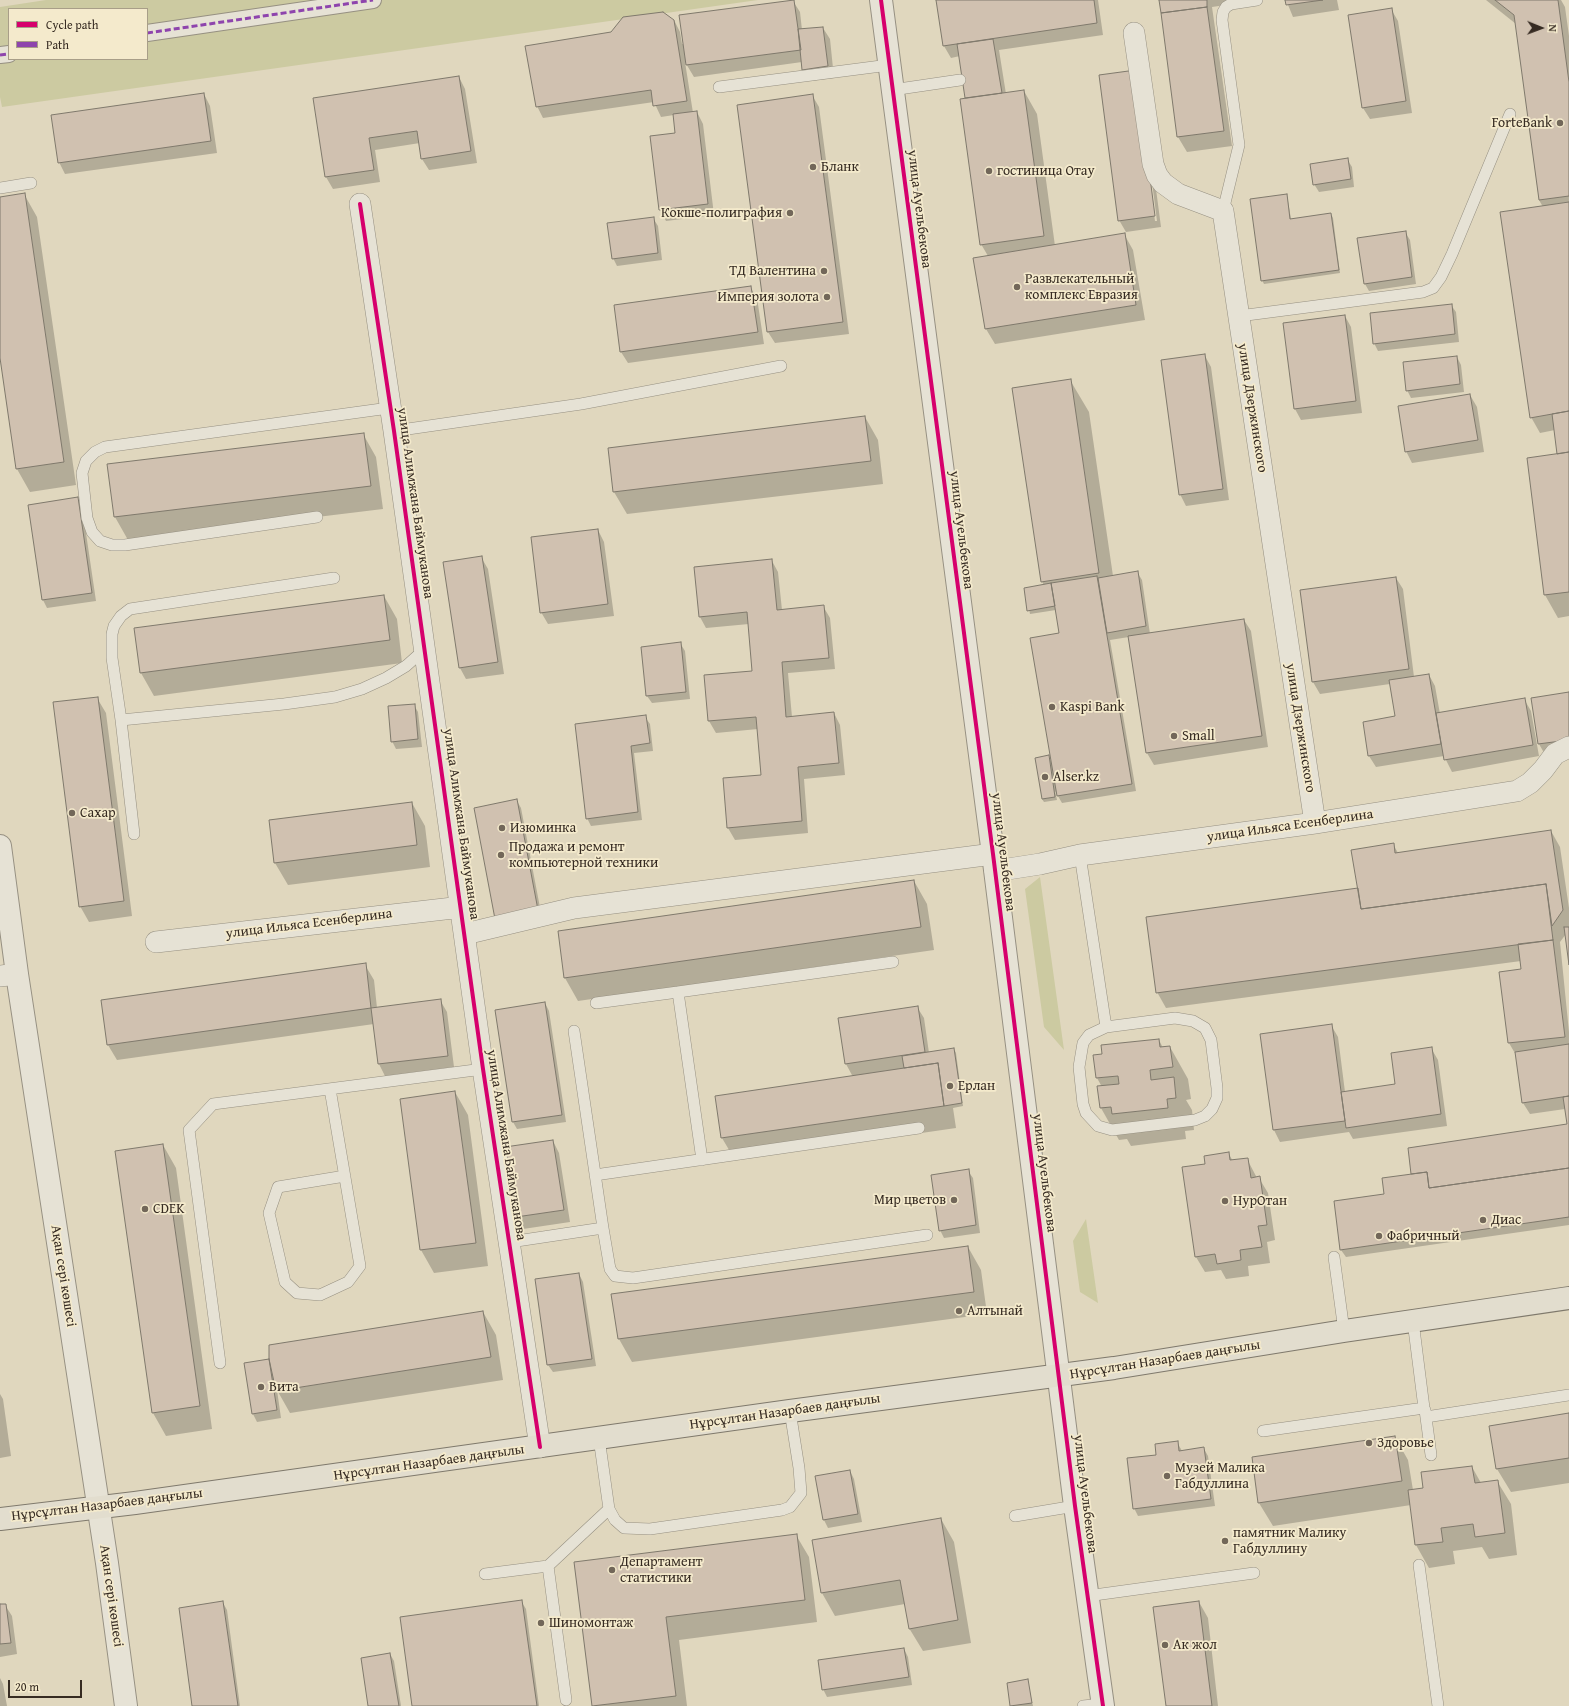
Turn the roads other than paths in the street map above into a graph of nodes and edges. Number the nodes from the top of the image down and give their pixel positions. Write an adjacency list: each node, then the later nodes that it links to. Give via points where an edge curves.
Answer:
1 (373, 0): 4 (street)
2 (881, 0): 6 (street, улица Ауельбекова)
3 (1256, 0): 14 (lane, via 1231,4 1223,12 1239,145)
4 (148, 33)
5 (1134, 33): 14 (street, via 1153,164 1157,174 1162,183 1174,191)
6 (889, 65): 8 (lane); 9 (street, улица Ауельбекова)
7 (960, 80): 9 (lane)
8 (719, 87)
9 (892, 90): 28 (street, улица Ауельбекова)
10 (1510, 114): 15 (lane, via 1452,254 1433,288 1423,292)
11 (31, 183): 12 (lane)
12 (0, 188)
13 (360, 204): 17 (street, улица Алимжана Баймуканова)
14 (1222, 211): 15 (street, улица Дзержинского)
15 (1238, 316): 24 (street, улица Дзержинского)
16 (781, 366): 18 (lane, via 580,404)
17 (389, 408): 18 (street, улица Алимжана Баймуканова); 19 (lane, via 105,446 86,461 82,473 87,518 92,532 100,541 112,545 125,546)
18 (394, 431): 21 (street, улица Алимжана Баймуканова)
19 (317, 517)
20 (334, 578): 22 (lane, via 130,609 121,616 112,634 112,658)
21 (425, 649): 22 (lane, via 406,666 386,678 335,697); 29 (street, улица Алимжана Баймуканова)
22 (121, 720): 25 (lane)
23 (1569, 747): 24 (street, улица Ильяса Есенберлина, via 1554,754 1544,770 1517,791)
24 (1315, 823): 27 (street, улица Ильяса Есенберлина)
25 (134, 834)
26 (0, 846): 33 (street, Ақан сері көшесі)
27 (1080, 855): 28 (street, улица Ильяса Есенберлина, via 1040,864); 36 (lane)
28 (994, 862): 30 (street, улица Ильяса Есенберлина, via 574,908); 52 (street, улица Ауельбекова)
29 (462, 907): 30 (street, улица Алимжана Баймуканова); 31 (street, улица Ильяса Есенберлина)
30 (465, 934): 38 (street, улица Алимжана Баймуканова)
31 (156, 942)
32 (893, 962): 34 (lane)
33 (9, 975): 60 (street, Ақан сері көшесі)
34 (678, 992): 35 (lane); 41 (lane)
35 (596, 1003)
36 (1106, 1027): 36 (lane, via 1175,1018 1189,1020 1204,1028 1211,1040 1217,1088 1217,1098 1212,1109 1196,1120 1112,1130 1098,1126 1086,1113 1083,1104 1079,1066 1083,1043 1089,1035)
37 (574, 1031): 42 (lane)
38 (483, 1069): 39 (lane); 46 (street, улица Алимжана Баймуканова)
39 (330, 1090): 43 (lane); 51 (lane, via 213,1104 189,1130)
40 (919, 1128): 41 (lane)
41 (702, 1160): 42 (lane)
42 (595, 1175): 44 (lane)
43 (344, 1176): 43 (lane, via 360,1266 348,1282 320,1295 297,1293 286,1282 269,1213 278,1187)
44 (603, 1228): 45 (lane, via 610,1269 615,1276 624,1278); 46 (lane)
45 (927, 1235)
46 (510, 1242): 58 (street, улица Алимжана Баймуканова)
47 (1334, 1257): 50 (lane)
48 (1566, 1298): 49 (highway, Нұрсұлтан Назарбаев даңғылы)
49 (1413, 1321): 50 (highway, Нұрсұлтан Назарбаев даңғылы); 55 (lane)
50 (1344, 1331): 52 (highway, Нұрсұлтан Назарбаев даңғылы)
51 (220, 1363)
52 (1058, 1376): 54 (highway, Нұрсұлтан Назарбаев даңғылы); 61 (street, улица Ауельбекова)
53 (1569, 1395): 55 (lane)
54 (790, 1411): 57 (highway, Нұрсұлтан Назарбаев даңғылы); 62 (lane, via 801,1482 801,1493 790,1507 636,1530 624,1528 614,1520)
55 (1425, 1412): 56 (lane); 59 (lane)
56 (1263, 1431)
57 (599, 1438): 58 (highway, Нұрсұлтан Назарбаев даңғылы); 62 (lane)
58 (540, 1447): 60 (highway, Нұрсұлтан Назарбаев даңғылы)
59 (1431, 1455)
60 (98, 1506): 64 (highway, Нұрсұлтан Назарбаев даңғылы); 72 (street, Ақан сері көшесі)
61 (1075, 1506): 63 (lane); 69 (street, улица Ауельбекова)
62 (609, 1509): 66 (lane)
63 (1015, 1516)
64 (0, 1519)
65 (1418, 1565): 73 (lane)
66 (548, 1566): 68 (lane); 70 (lane)
67 (1254, 1572): 69 (lane)
68 (485, 1574)
69 (1087, 1596): 71 (street, улица Ауельбекова)
70 (566, 1700)
71 (1096, 1705)
72 (126, 1706)
73 (1438, 1706)

